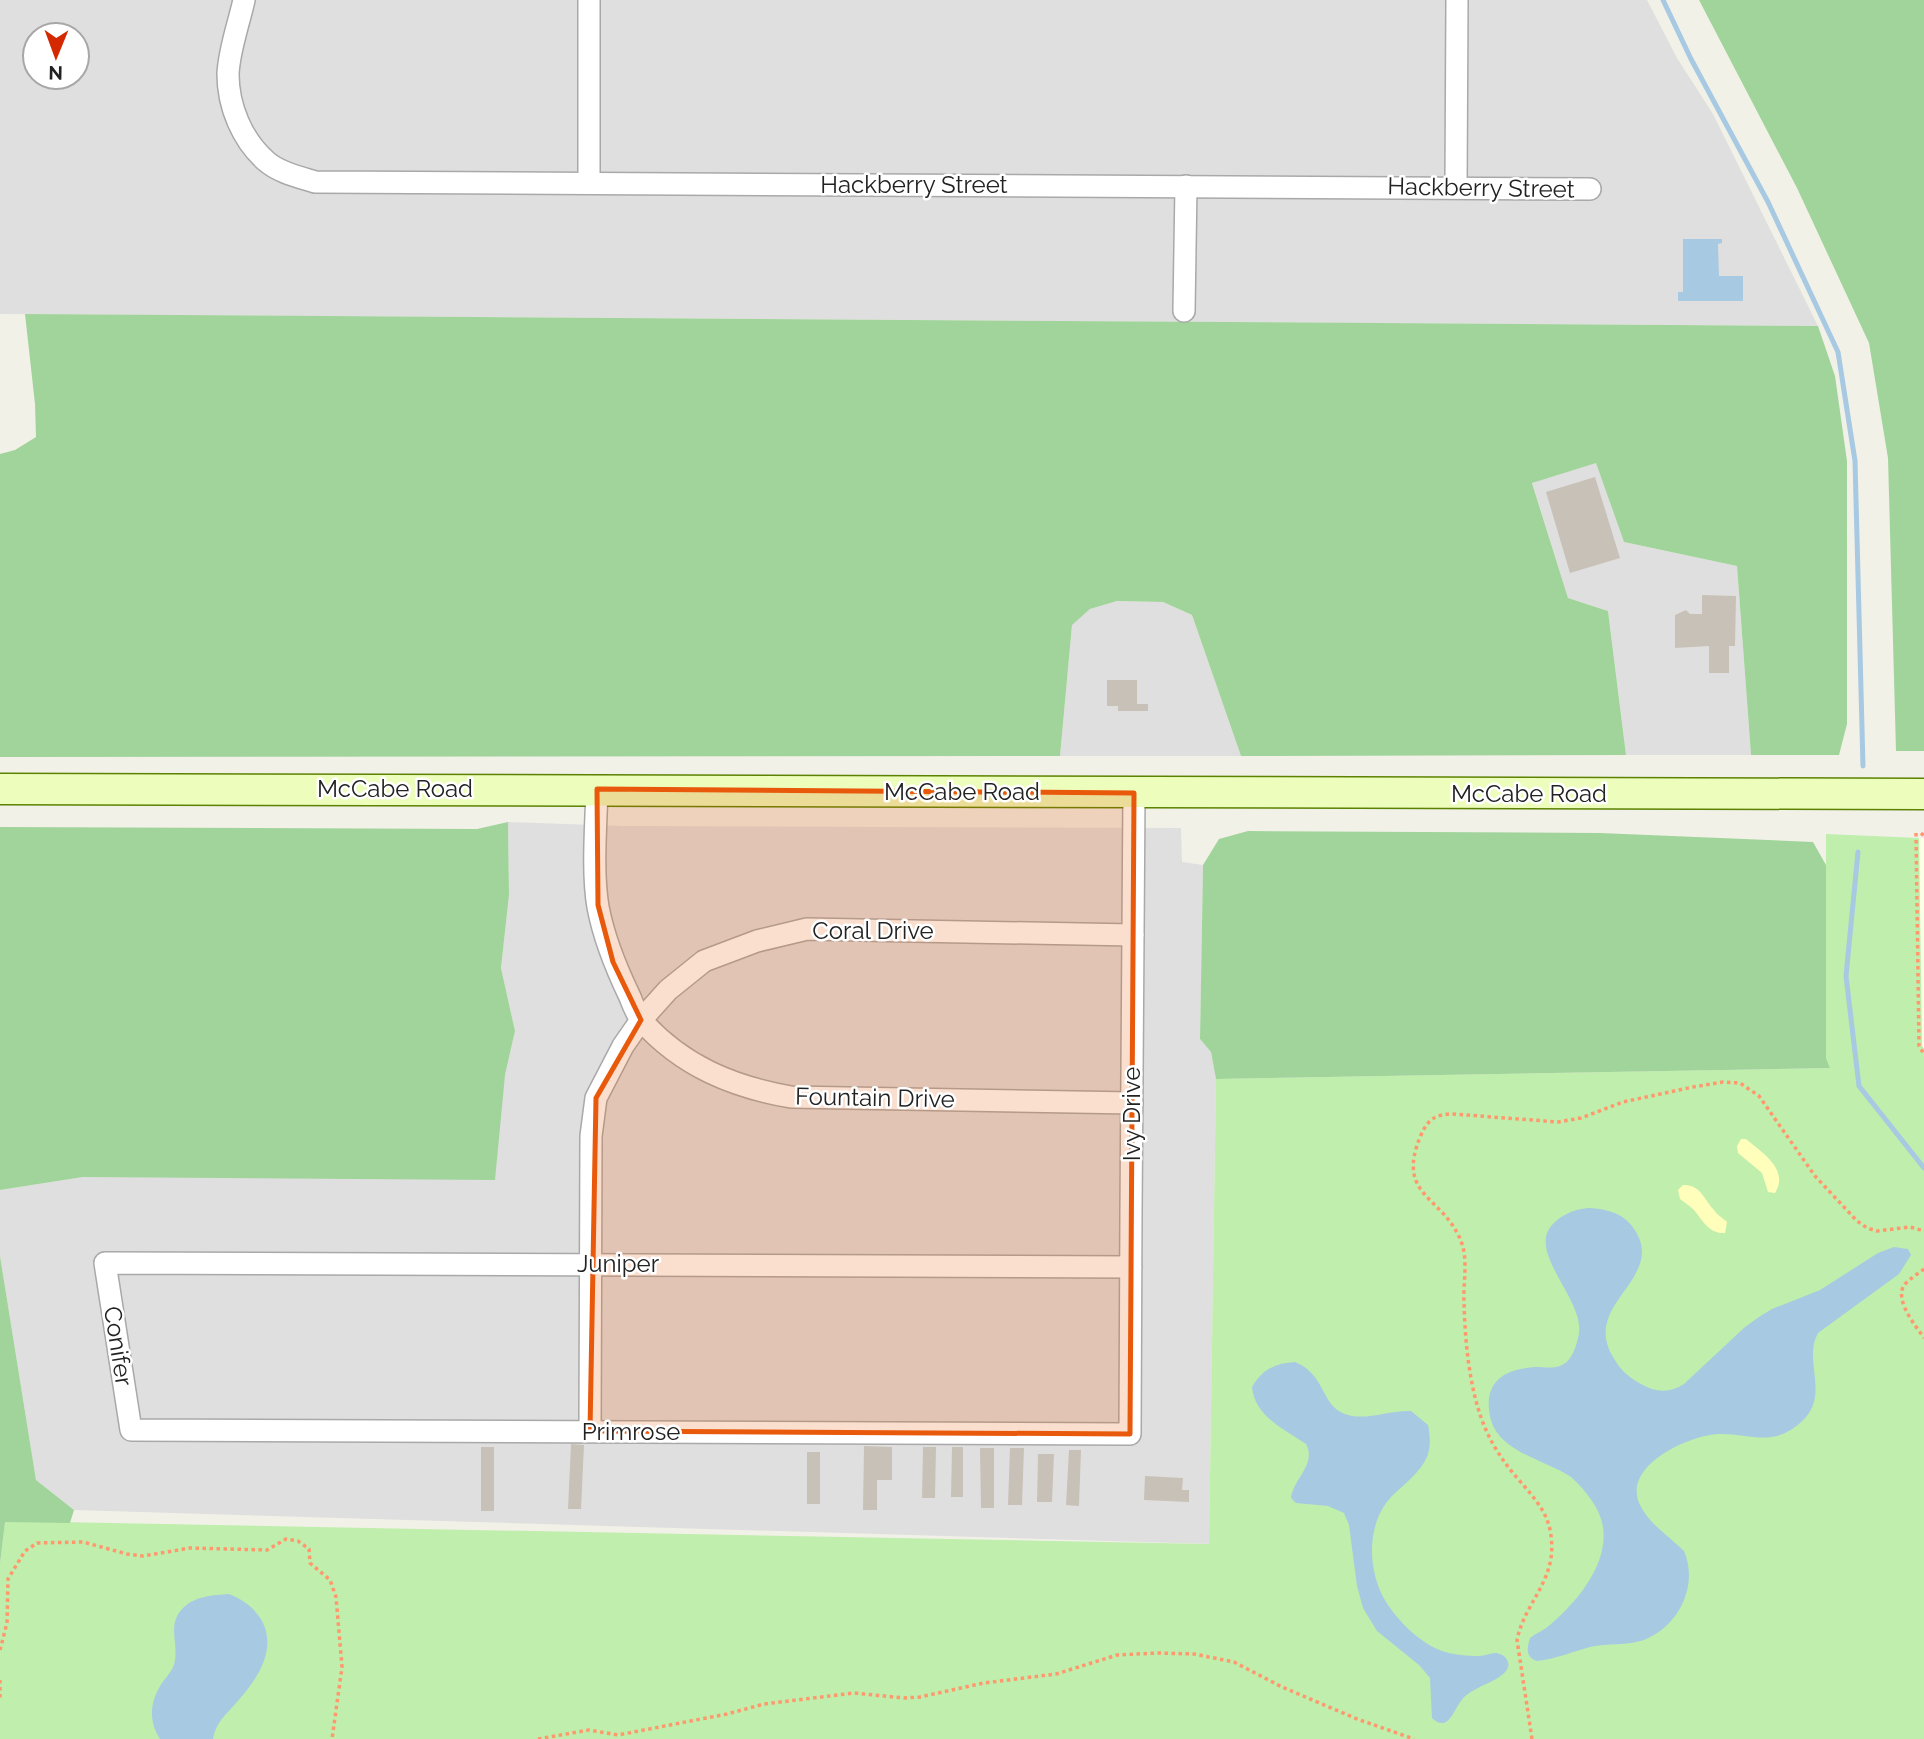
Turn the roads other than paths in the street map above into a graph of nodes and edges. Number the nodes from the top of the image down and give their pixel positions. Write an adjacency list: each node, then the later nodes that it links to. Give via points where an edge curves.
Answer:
1 (244, 0): 4 (street, Hackberry Street, via 228,72 230,99 250,143 267,162 315,182)
2 (589, 0): 4 (street)
3 (1457, 0): 6 (street)
4 (589, 183): 5 (street, Hackberry Street)
5 (1186, 186): 6 (street, Hackberry Street); 8 (street)
6 (1456, 187): 7 (street, Hackberry Street)
7 (1590, 188)
8 (1184, 311)
9 (0, 789): 10 (street, McCabe Road)
10 (597, 789): 11 (street, McCabe Road); 14 (street, via 598,905 613,962)
11 (1134, 793): 12 (street, McCabe Road); 13 (street, Ivy Drive)
12 (1924, 794)
13 (1133, 935): 14 (street, Coral Drive, via 807,929 704,961); 15 (street, Ivy Drive)
14 (640, 1020): 15 (street, Fountain Drive, via 683,1058 754,1091 791,1097); 17 (street, Coral Drive, via 596,1098)
15 (1132, 1102): 18 (street, Ivy Drive)
16 (105, 1263): 17 (street, Juniper); 19 (street, Conifer)
17 (592, 1264): 18 (street, Juniper); 20 (street, Coral Drive)
18 (1131, 1267): 21 (street, Ivy Drive)
19 (131, 1430): 20 (street, Primrose)
20 (590, 1431): 21 (street, Primrose)
21 (1130, 1434)

